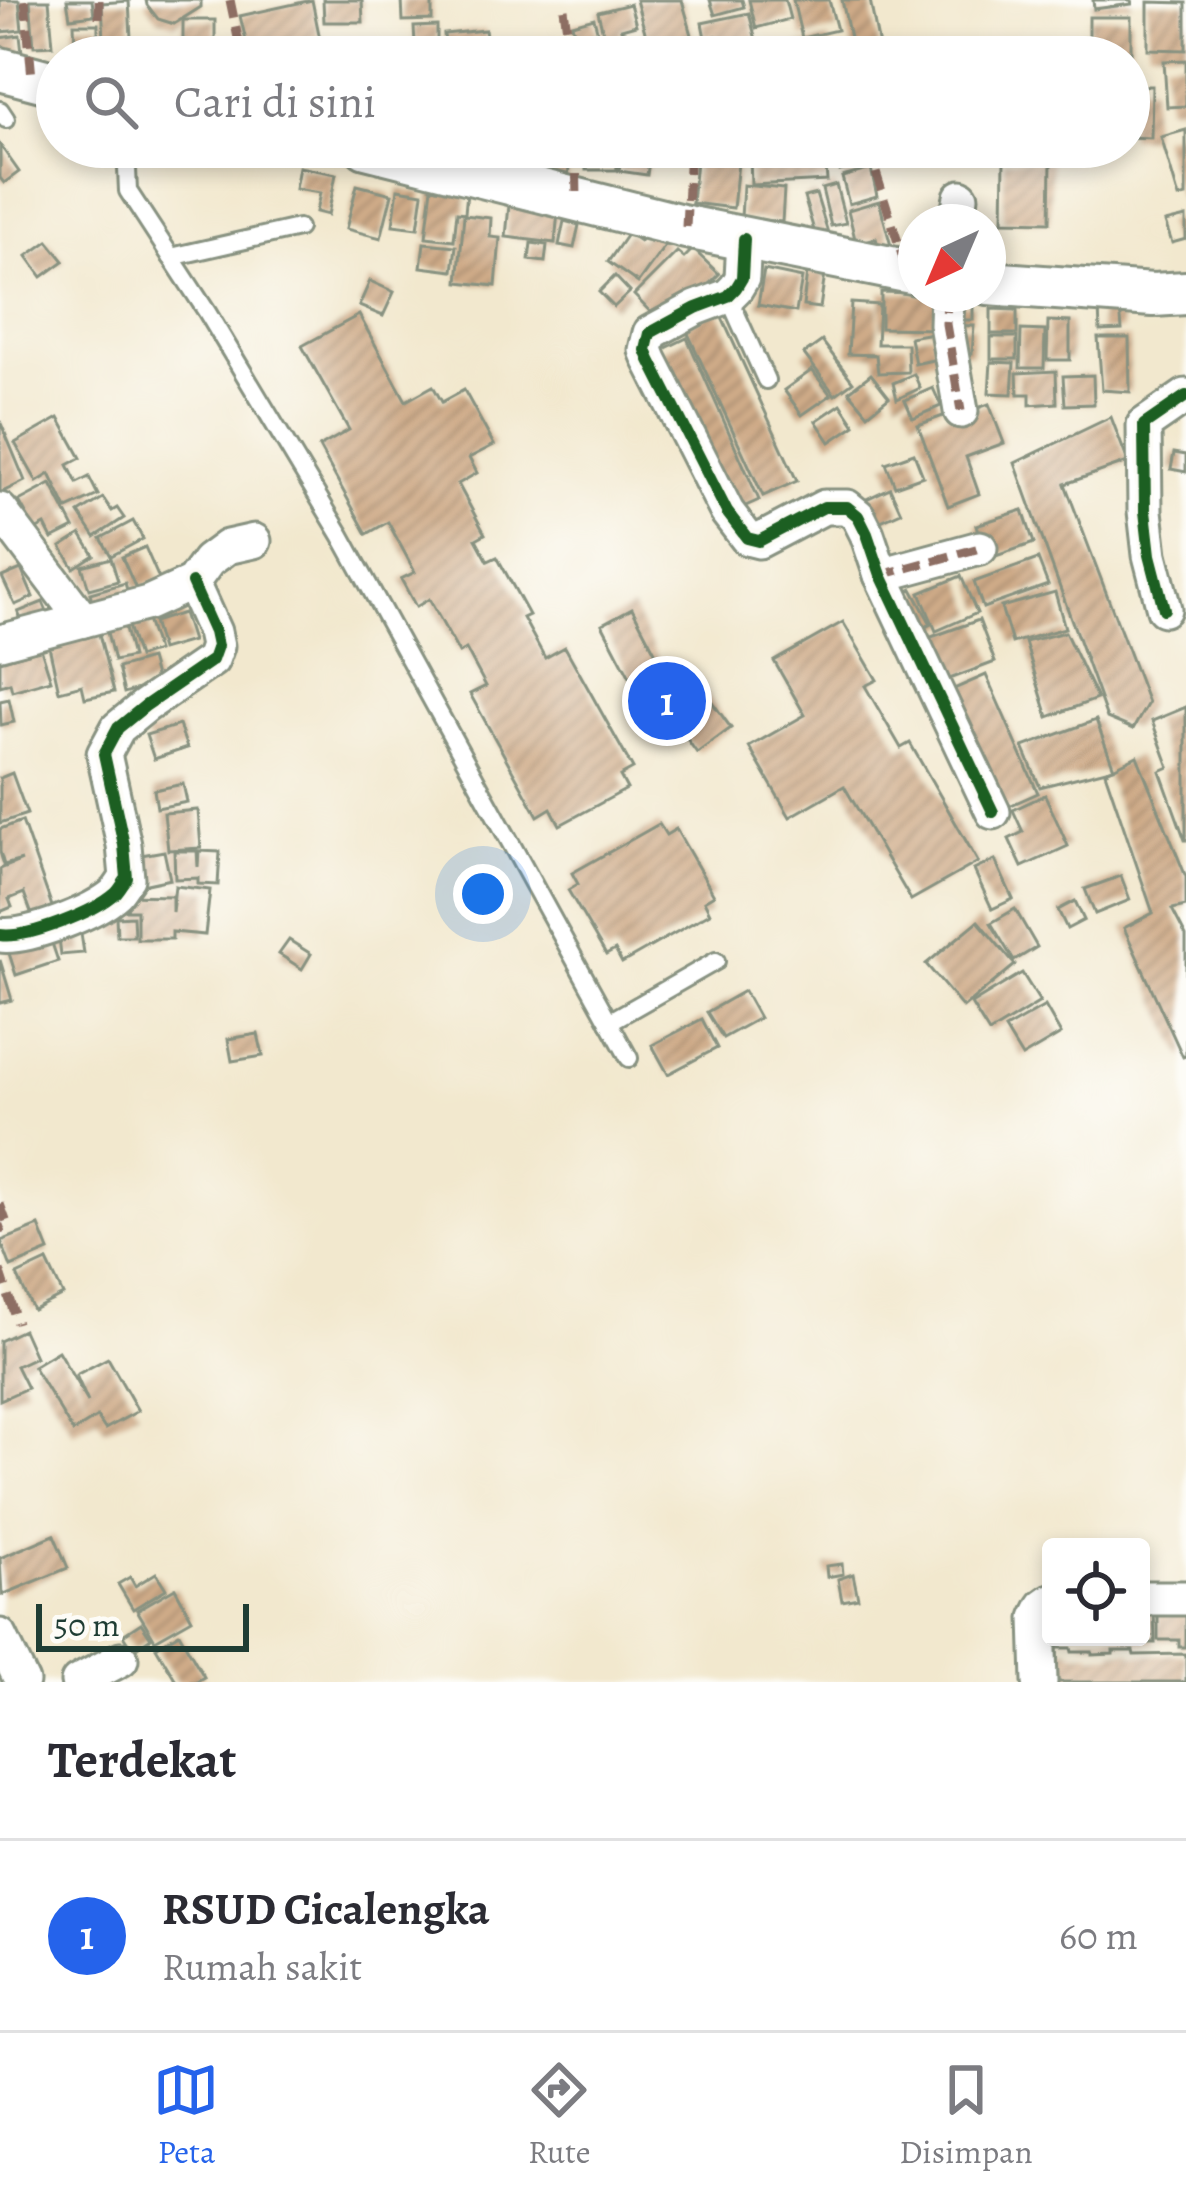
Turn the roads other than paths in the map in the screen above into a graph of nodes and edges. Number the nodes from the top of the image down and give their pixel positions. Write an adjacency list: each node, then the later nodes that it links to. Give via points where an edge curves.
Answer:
1 (0, 69): 2 (street)
2 (36, 78)
3 (127, 168): 7 (lane, via 128,190)
4 (451, 168): 6 (street)
5 (298, 228): 7 (lane)
6 (744, 238): 8 (street); 11 (street, via 742,278)
7 (171, 257): 27 (lane, via 340,535)
8 (898, 269)
9 (1006, 284): 10 (street)
10 (1186, 293)
11 (728, 296): 13 (lane); 19 (street, via 650,334 646,350 727,512 740,533 759,541 824,507 847,507)
12 (946, 312): 15 (street)
13 (766, 380)
14 (1186, 396): 21 (street, via 1144,425 1148,532)
15 (962, 411)
16 (0, 510): 22 (street)
17 (254, 541): 20 (street, via 227,547)
18 (980, 548): 19 (street)
19 (881, 575): 24 (street)
20 (191, 583): 22 (street); 25 (street, via 214,632 212,660 118,728 104,754 127,878 81,914)
21 (1164, 609)
22 (83, 620): 23 (street)
23 (0, 642)
24 (993, 812)
25 (0, 934)
26 (716, 961): 27 (lane)
27 (609, 1022): 28 (lane)
28 (629, 1058)
29 (1150, 1598): 30 (street)
30 (1186, 1598)
31 (1042, 1610): 36 (street)
32 (0, 1636): 34 (street)
33 (121, 1659): 35 (street)
34 (22, 1682)
35 (78, 1682)
36 (1040, 1682)

